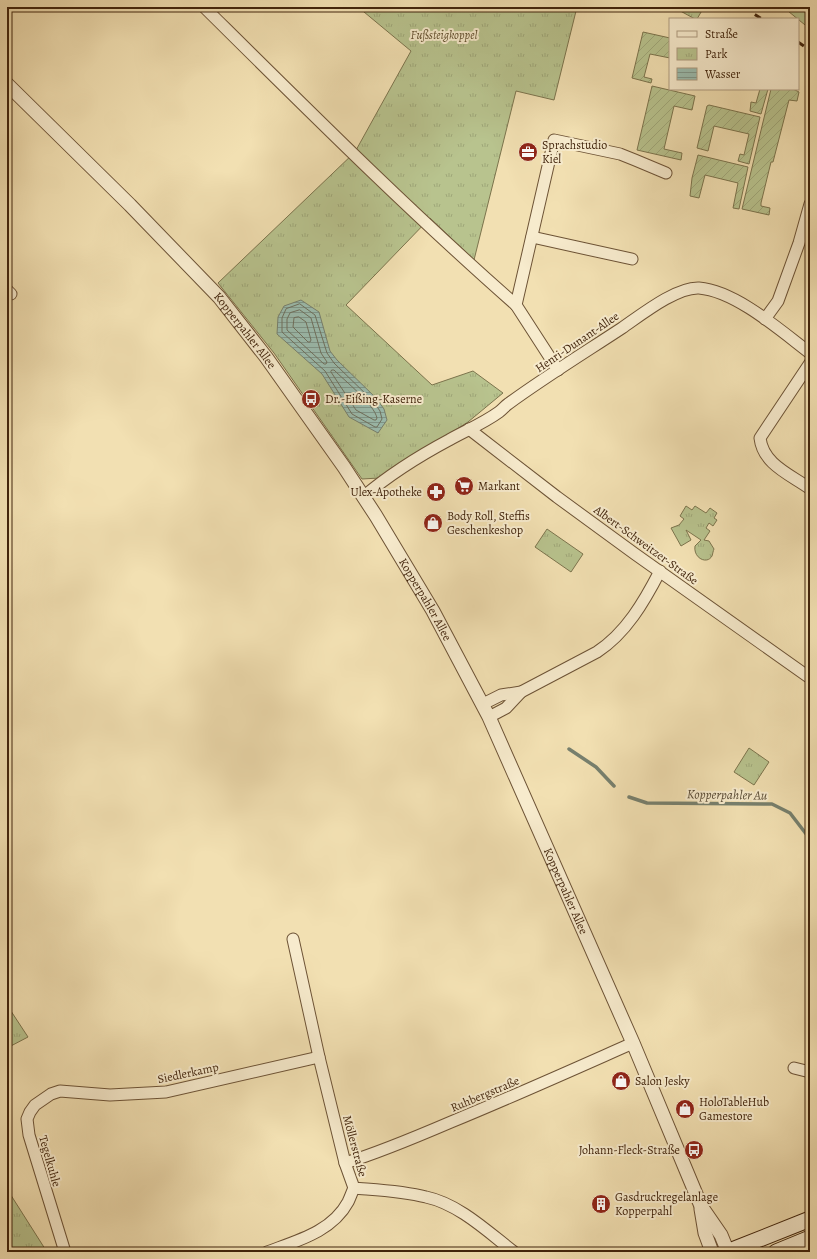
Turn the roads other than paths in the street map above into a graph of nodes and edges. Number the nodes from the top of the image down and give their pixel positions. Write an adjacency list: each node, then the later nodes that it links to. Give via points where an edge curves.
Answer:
1 (204, 7): 7 (street, via 363,163)
2 (7, 84): 14 (street, Kopperpahler Allee, via 130,205 219,298 266,357)
3 (666, 173): 5 (street, via 620,154 554,140)
4 (810, 204): 8 (street, via 778,301)
5 (532, 238): 6 (street); 7 (street)
6 (632, 259)
7 (516, 305): 11 (street)
8 (766, 319): 9 (street, Henri-Dunant-Allee); 11 (street, Henri-Dunant-Allee, via 717,292 698,288 682,291)
9 (810, 353)
10 (810, 363): 13 (street, via 760,438 761,447 769,460)
11 (558, 370): 12 (street, Henri-Dunant-Allee, via 506,405 500,412)
12 (469, 429): 14 (street, Henri-Dunant-Allee, via 435,447); 15 (street, Albert-Schweitzer-Straße)
13 (809, 488)
14 (364, 497): 18 (street, Kopperpahler Allee, via 433,611)
15 (660, 572): 16 (street, Albert-Schweitzer-Straße); 17 (street, via 650,592 617,637 597,652)
16 (810, 678)
17 (521, 692): 18 (street, via 501,695); 19 (street, via 506,708)
18 (483, 704): 19 (street, Kopperpahler Allee)
19 (489, 717): 21 (street, Kopperpahler Allee)
20 (293, 939): 22 (street, Möllerstraße)
21 (633, 1043): 26 (street, Ruhbergstraße, via 522,1093); 28 (street, Kopperpahler Allee)
22 (319, 1057): 25 (street, Siedlerkamp, via 166,1092 110,1095); 26 (street, Möllerstraße)
23 (794, 1068): 24 (street)
24 (810, 1072)
25 (60, 1091): 31 (street, Tegelkuhle, via 35,1105 27,1119 33,1152)
26 (345, 1163): 27 (street, Möllerstraße)
27 (354, 1188): 32 (street, via 335,1219 321,1230); 33 (street, Möllerstraße, via 428,1197 454,1208)
28 (701, 1206): 34 (street, Kopperpahler Allee, via 705,1233); 35 (street, Kopperpahler Allee, via 721,1235)
29 (810, 1220): 35 (main road)
30 (810, 1238): 36 (main road)
31 (65, 1252)
32 (267, 1252)
33 (514, 1252)
34 (712, 1252)
35 (728, 1252)
36 (776, 1252)

